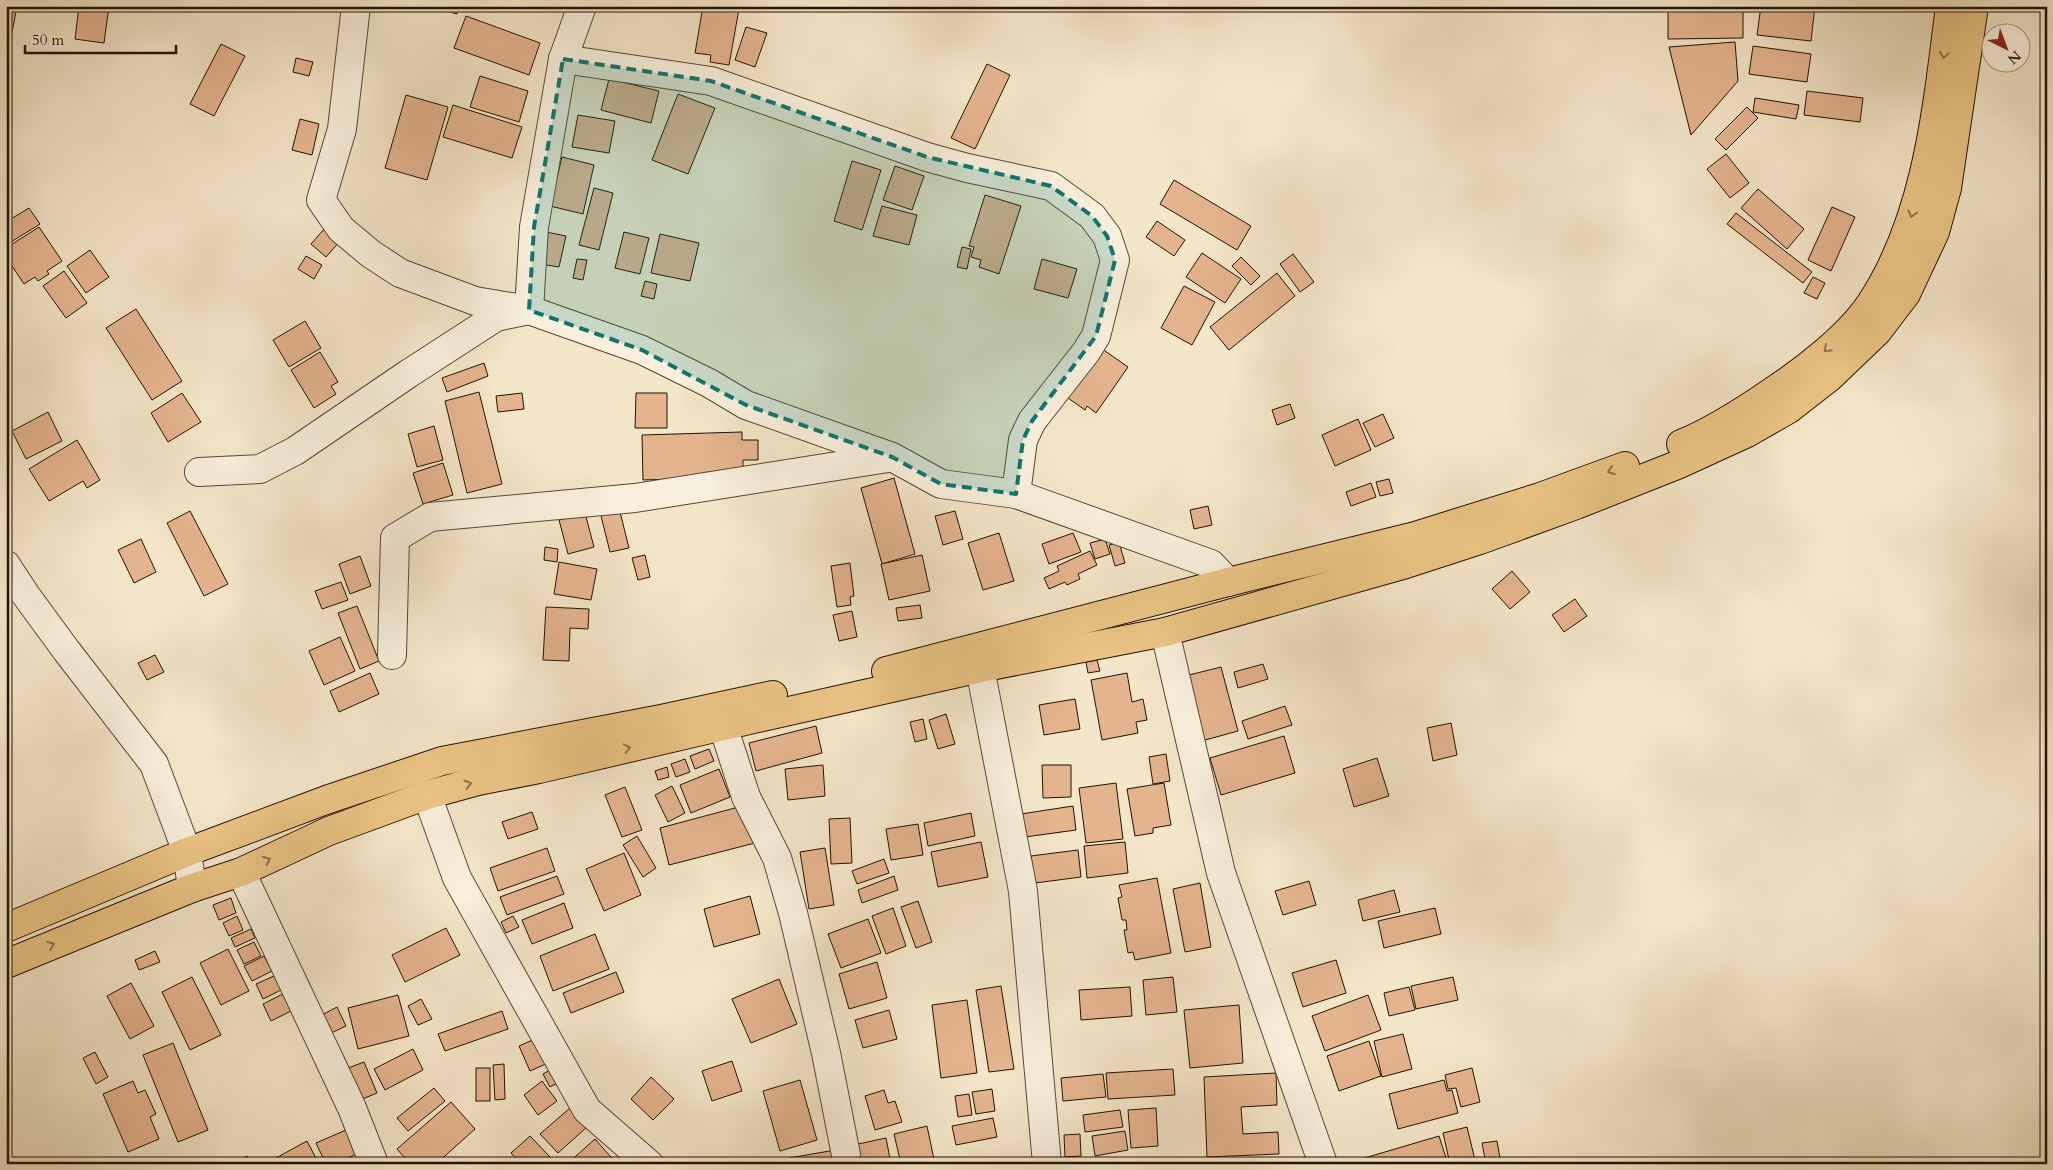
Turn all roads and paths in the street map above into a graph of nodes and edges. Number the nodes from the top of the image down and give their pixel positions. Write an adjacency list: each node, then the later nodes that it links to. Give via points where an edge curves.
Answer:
1 (356, 6): 6 (street, via 342,128 321,200 340,229 400,273 476,301)
2 (582, 6): 5 (street)
3 (1950, 6): 11 (main road, one-way to 11, via 1936,117 1904,241 1870,304 1847,331 1809,365 1756,402 1692,439 1619,468 1540,497 1415,536)
4 (1974, 6): 12 (main road, via 1947,188 1935,232 1906,294 1877,332 1830,377 1789,410 1748,433 1677,465 1480,540)
5 (563, 59): 6 (street, via 534,228); 9 (street, via 711,81 927,157 1051,186 1092,216 1108,236 1116,260 1096,336 1032,421 1023,440)
6 (529, 310): 7 (street, via 642,350 710,383 746,405); 8 (street, via 496,317 294,451 260,469)
7 (892, 457): 9 (street, via 941,484); 13 (street, via 635,498 430,517 395,538)
8 (199, 472)
9 (1016, 494): 11 (street, via 1212,564)
10 (6, 565): 17 (street, via 24,594 154,764)
11 (1228, 582): 17 (main road, via 891,670 442,761)
12 (1165, 632): 14 (main road); 26 (street, via 1221,873)
13 (392, 655)
14 (980, 668): 15 (main road); 25 (street, via 1022,891)
15 (723, 726): 16 (main road, one-way to 15, via 478,780); 22 (street, via 746,797 777,858 794,914)
16 (427, 795): 18 (main road, one-way to 16, via 329,831); 24 (street, via 457,878 587,1110)
17 (187, 852): 19 (street); 20 (main road)
18 (241, 872): 19 (main road); 23 (street, via 352,1108)
19 (192, 888): 21 (main road, one-way to 19)
20 (6, 928)
21 (6, 964)
22 (846, 1155)
23 (374, 1164)
24 (649, 1164)
25 (1047, 1164)
26 (1323, 1164)

